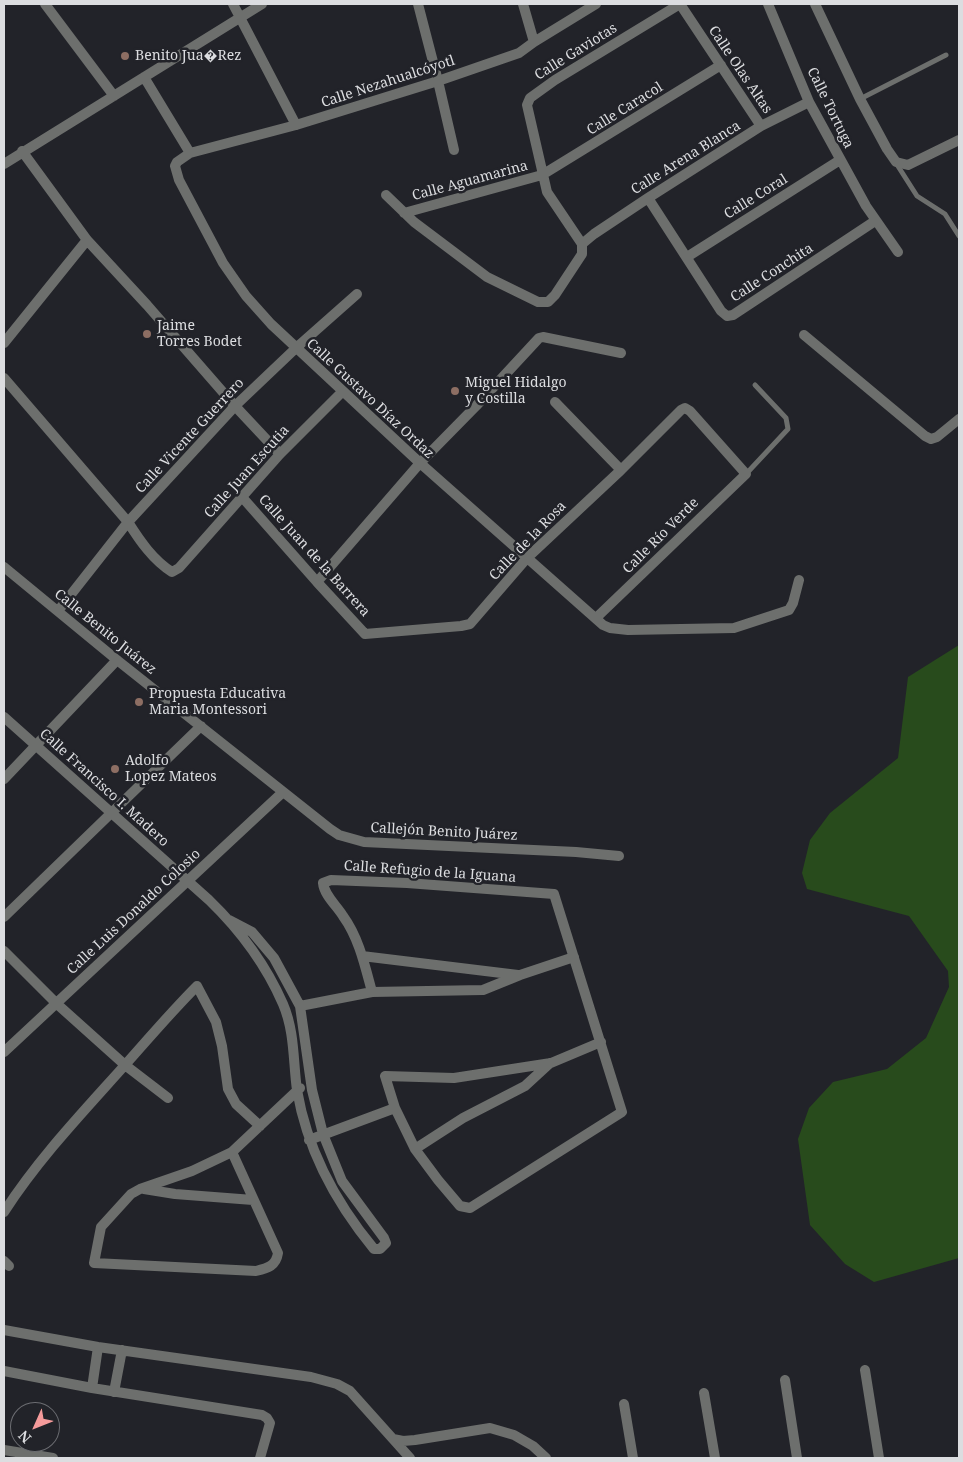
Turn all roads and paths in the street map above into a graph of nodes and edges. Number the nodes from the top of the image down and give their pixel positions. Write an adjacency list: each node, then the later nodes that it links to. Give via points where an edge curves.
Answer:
1 (45, 4): 16 (street)
2 (233, 4): 10 (street)
3 (262, 4): 10 (street)
4 (418, 4): 15 (street)
5 (523, 4): 11 (street)
6 (596, 4): 11 (street, Calle Nezahualcóyotl)
7 (680, 4): 13 (street, Calle Olas Altas); 29 (street, Calle Gaviotas, via 530,98 526,105)
8 (768, 4): 18 (street, Calle Tortuga)
9 (815, 4): 17 (street)
10 (240, 17): 14 (street); 19 (street)
11 (534, 42): 15 (street, Calle Nezahualcóyotl, via 519,53)
12 (946, 55): 17 (lane)
13 (721, 65): 20 (street, Calle Olas Altas); 29 (street, Calle Caracol)
14 (144, 77): 16 (street); 24 (street)
15 (438, 80): 19 (street, Calle Nezahualcóyotl); 22 (street)
16 (114, 96): 23 (street)
17 (860, 99): 27 (street)
18 (809, 102): 20 (street, Calle Arena Blanca); 25 (street, Calle Tortuga)
19 (296, 125): 24 (street, Calle Nezahualcóyotl)
20 (761, 126): 31 (street, Calle Arena Blanca)
21 (959, 140): 27 (street, via 908,165)
22 (454, 150)
23 (22, 151): 28 (street); 35 (street)
24 (190, 154): 26 (street, Calle Nezahualcóyotl)
25 (840, 160): 33 (street, Calle Tortuga); 38 (street, Calle Coral)
26 (177, 162): 42 (street, Calle Gustavo Díaz Ordaz, via 179,180 223,263 246,296)
27 (896, 162): 34 (lane, via 917,196 945,214)
28 (4, 164)
29 (542, 175): 32 (street, Calle Aguamarina); 36 (street, Calle Gaviotas, via 547,192)
30 (386, 195): 32 (street)
31 (648, 198): 36 (street, Calle Arena Blanca); 38 (street, Calle Conchita)
32 (404, 213): 36 (street, via 487,277 538,302 548,302 555,295 582,254)
33 (875, 221): 37 (street, Calle Tortuga); 38 (street, Calle Conchita, via 733,315 727,316 721,311)
34 (959, 236)
35 (88, 240): 41 (street); 48 (street)
36 (582, 244)
37 (898, 252)
38 (687, 257)
39 (357, 294): 42 (street, Calle Vicente Guerrero)
40 (804, 335): 49 (street, via 925,436 937,437)
41 (4, 343)
42 (296, 348): 46 (street, Calle Gustavo Díaz Ordaz); 48 (street, Calle Vicente Guerrero)
43 (620, 353): 51 (street, via 539,338)
44 (4, 378): 55 (street)
45 (755, 385): 53 (lane, via 786,418 788,430)
46 (343, 391): 50 (street, Calle Juan Escutia); 51 (street, Calle Gustavo Díaz Ordaz)
47 (555, 402): 52 (street)
48 (235, 406): 50 (street); 55 (street, Calle Vicente Guerrero)
49 (959, 419)
50 (280, 454): 54 (street, Calle Juan Escutia)
51 (420, 463): 56 (street, Calle Gustavo Díaz Ordaz); 59 (street)
52 (621, 470): 53 (street, Calle de la Rosa, via 685,408); 56 (street, Calle de la Rosa)
53 (746, 474): 61 (street, Calle Río Verde)
54 (242, 497): 55 (street, Calle Juan Escutia, via 172,572 144,546); 59 (street, Calle Juan de la Barrera)
55 (128, 522): 60 (street, Calle Vicente Guerrero)
56 (527, 558): 61 (street, Calle Gustavo Díaz Ordaz); 62 (street, Calle de la Rosa, via 470,624)
57 (4, 567): 60 (street, Calle Benito Juárez)
58 (799, 580): 61 (street, Calle Gustavo Díaz Ordaz, via 789,610 734,628 628,630 610,628)
59 (317, 582): 62 (street, Calle Juan de la Barrera)
60 (58, 611): 63 (street, Calle Benito Juárez)
61 (596, 618)
62 (365, 634)
63 (117, 660): 65 (street, Calle Benito Juárez); 66 (street)
64 (4, 717): 66 (street, Calle Francisco I. Madero)
65 (201, 726): 68 (street, Calle Benito Juárez); 69 (street)
66 (35, 746): 67 (street); 69 (street, Calle Francisco I. Madero)
67 (4, 779)
68 (283, 792): 70 (street, Callejón Benito Juárez, via 339,835 364,842); 71 (street, Calle Luis Donaldo Colosio)
69 (113, 813): 71 (street, Calle Francisco I. Madero); 72 (street)
70 (619, 856)
71 (188, 881): 73 (street, Calle Francisco I. Madero); 79 (street, Calle Luis Donaldo Colosio)
72 (4, 917)
73 (229, 920): 80 (street, Calle Francisco I. Madero, via 252,932 274,958); 86 (street, Calle Francisco I. Madero, via 261,964 283,1004 290,1023)
74 (4, 951): 79 (street)
75 (362, 956): 76 (street, Calle Refugio de la Iguana, via 346,919 326,893 323,883 326,881 407,883 554,894); 77 (street); 78 (street, Calle Refugio de la Iguana)
76 (574, 957): 77 (street); 81 (street, Calle Refugio de la Iguana)
77 (520, 975): 78 (street, via 483,990)
78 (372, 992): 80 (street)
79 (57, 1004): 82 (street, Calle Luis Donaldo Colosio); 84 (street)
80 (300, 1006): 85 (street, Calle Francisco I. Madero)
81 (601, 1042): 83 (street); 92 (street, Calle Refugio de la Iguana, via 622,1112 470,1208 460,1206)
82 (4, 1052)
83 (551, 1063): 88 (street, via 454,1078 385,1076); 92 (street, via 524,1086)
84 (125, 1065): 87 (street); 89 (street, via 197,986 216,1022 228,1089 236,1104); 96 (street, via 29,1176)
85 (311, 1079): 86 (street); 90 (street, Calle Francisco I. Madero)
86 (297, 1090): 89 (street); 91 (street, Calle Francisco I. Madero)
87 (168, 1098)
88 (395, 1108): 90 (street); 92 (street)
89 (260, 1126): 93 (street)
90 (324, 1134): 91 (street); 91 (street, Calle Francisco I. Madero, via 342,1181 384,1238 386,1243 380,1249 374,1249 336,1196)
91 (309, 1140)
92 (415, 1148)
93 (232, 1152): 94 (street, via 192,1171); 95 (street)
94 (140, 1189): 95 (street); 95 (street, via 120,1204 101,1227 94,1263 256,1271 272,1266 278,1253)
95 (253, 1200)
96 (4, 1212)
97 (4, 1330): 98 (street)
98 (98, 1347): 99 (street); 103 (street)
99 (122, 1350): 104 (street); 107 (street, via 337,1384 350,1392)
100 (865, 1370): 116 (street)
101 (4, 1371): 103 (street)
102 (785, 1380): 115 (street)
103 (92, 1388): 104 (street)
104 (114, 1392): 110 (street, via 267,1418 270,1424)
105 (704, 1393): 114 (street)
106 (624, 1404): 113 (street)
107 (393, 1439): 111 (street); 112 (street, via 415,1440 490,1428 514,1435)
108 (4, 1450): 109 (street)
109 (54, 1458)
110 (260, 1458)
111 (410, 1458)
112 (546, 1458)
113 (633, 1458)
114 (715, 1458)
115 (797, 1458)
116 (879, 1458)

